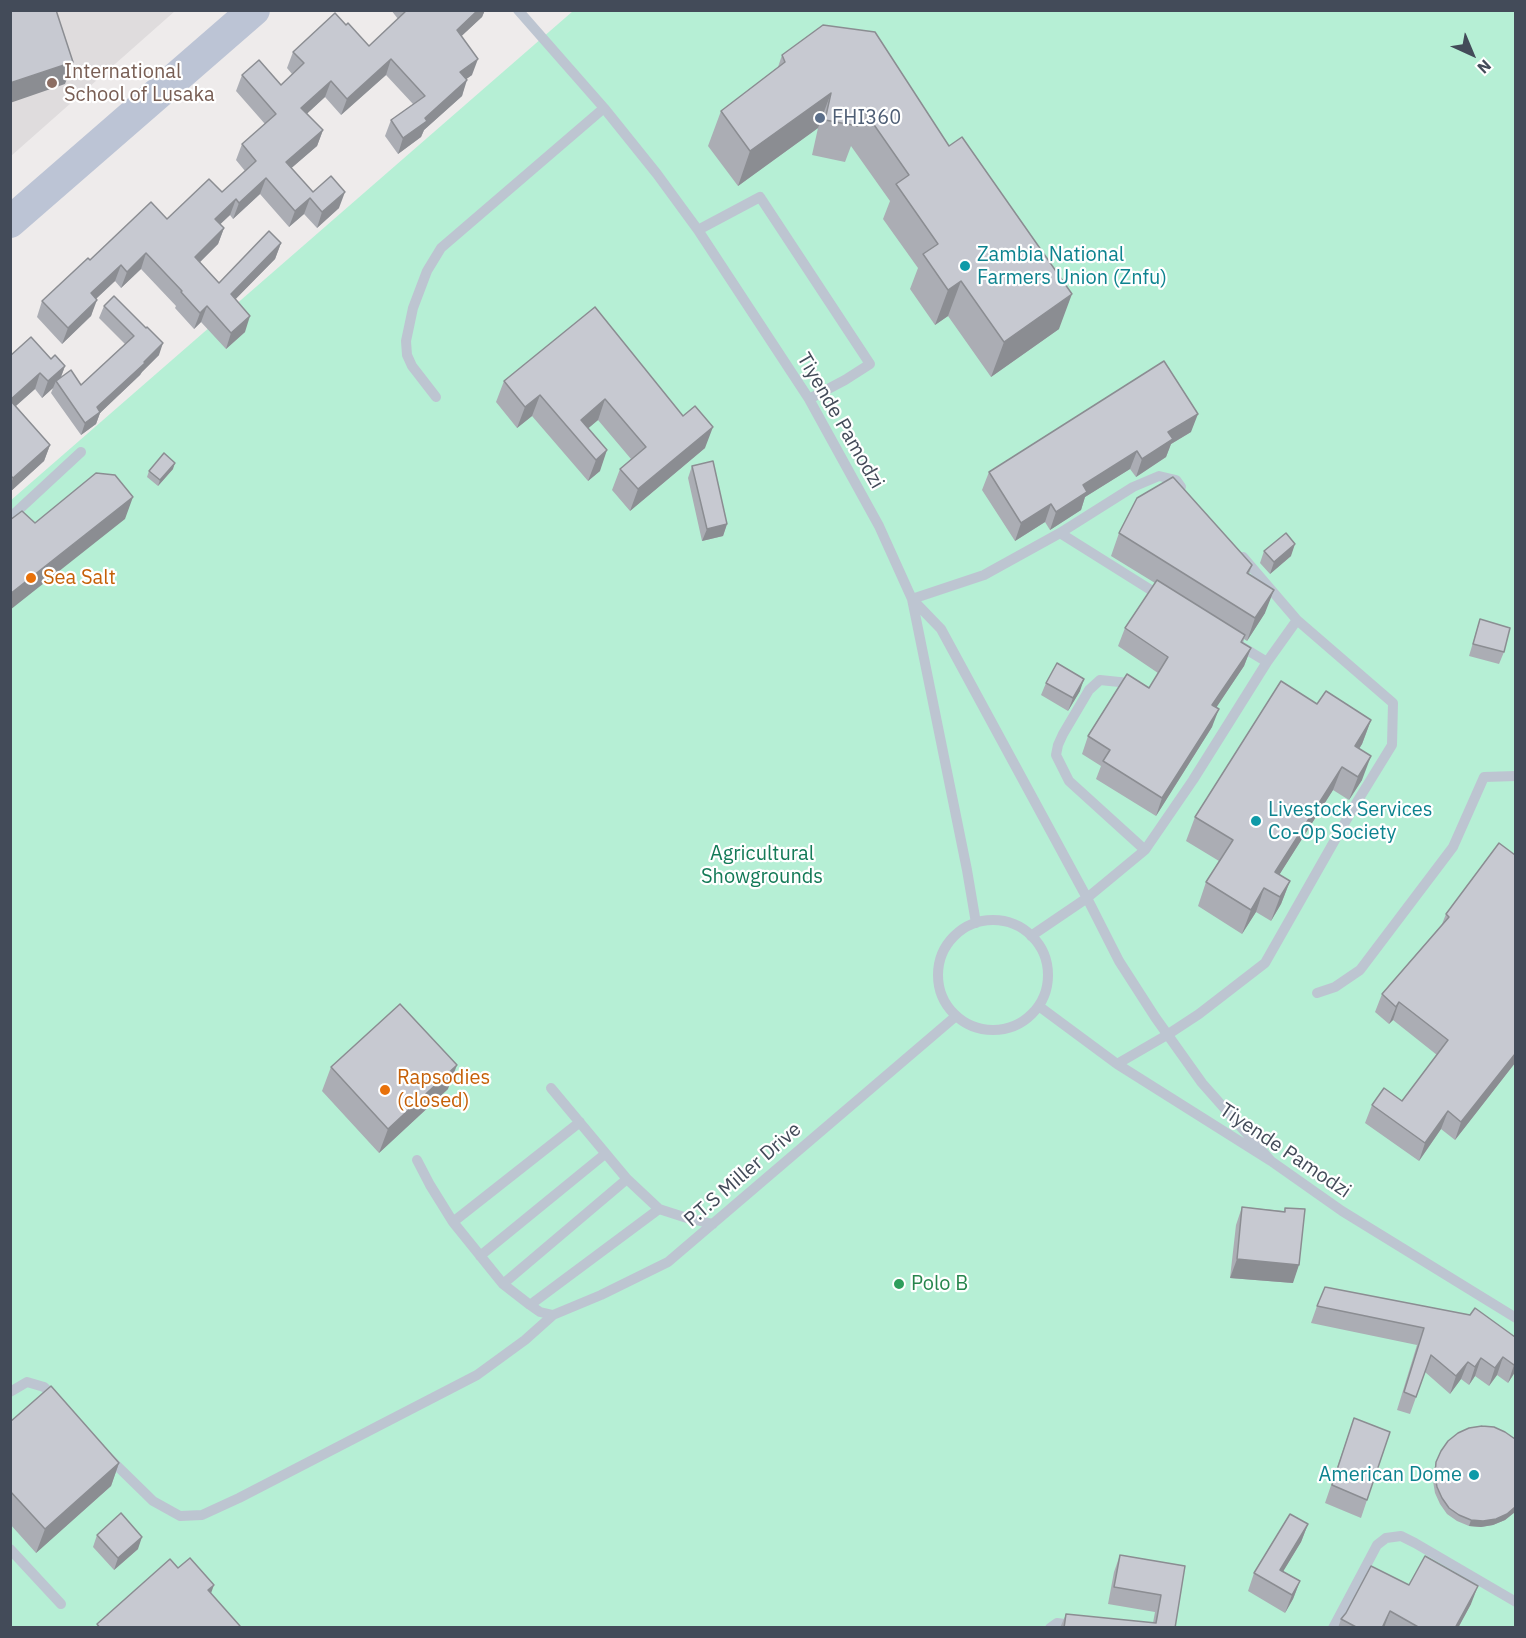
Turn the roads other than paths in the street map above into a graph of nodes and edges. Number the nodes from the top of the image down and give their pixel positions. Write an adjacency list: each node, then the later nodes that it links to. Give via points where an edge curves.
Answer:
1 (254, 10): 4 (main road)
2 (518, 10): 3 (lane, Tiyende Pamodzi)
3 (604, 108): 5 (lane, Tiyende Pamodzi); 6 (lane, via 441,248 427,272 413,308 407,355)
4 (10, 222)
5 (698, 230): 7 (lane, Tiyende Pamodzi); 7 (lane, via 760,197 870,364)
6 (436, 397)
7 (809, 399): 13 (lane, Tiyende Pamodzi, via 879,526)
8 (81, 452): 10 (lane)
9 (1191, 498): 11 (lane, via 1176,480 1159,476 1132,487)
10 (10, 516)
11 (1060, 534): 13 (lane, via 984,574); 14 (lane)
12 (1236, 550): 15 (lane)
13 (912, 599): 21 (lane, via 941,629); 22 (lane, Tiyende Pamodzi)
14 (1168, 601)
15 (1297, 620): 17 (lane); 27 (lane, via 1393,703 1392,745 1265,963)
16 (1227, 638): 17 (lane)
17 (1267, 662): 20 (lane)
18 (1130, 683): 20 (lane, via 1100,680 1089,690 1060,740 1056,755 1070,782)
19 (1515, 776): 24 (lane, via 1484,777 1453,847 1360,970 1335,987)
20 (1145, 850): 21 (lane)
21 (1087, 898): 23 (lane); 27 (lane, via 1119,961)
22 (976, 922): 23 (lane, via 999,920); 26 (lane, via 948,942 939,964 939,986)
23 (1032, 936): 25 (lane, via 1047,969 1048,984)
24 (1317, 993)
25 (1040, 1007): 26 (lane, via 1023,1023 1001,1030 976,1027); 28 (lane, Tiyende Pamodzi)
26 (956, 1016): 37 (lane, P.T.S Miller Drive)
27 (1167, 1035): 28 (lane); 33 (lane, via 1202,1083)
28 (1117, 1064): 33 (lane, Tiyende Pamodzi)
29 (551, 1088): 30 (lane)
30 (580, 1122): 31 (lane); 36 (lane)
31 (605, 1154): 34 (lane); 38 (lane)
32 (417, 1160): 36 (lane)
33 (1271, 1161): 42 (lane, Tiyende Pamodzi, via 1342,1211)
34 (627, 1179): 35 (lane); 39 (lane)
35 (659, 1209): 37 (lane); 40 (lane)
36 (453, 1222): 38 (lane)
37 (713, 1224): 41 (lane, P.T.S Miller Drive, via 668,1262)
38 (480, 1256): 39 (lane)
39 (503, 1284): 40 (lane)
40 (530, 1305): 41 (lane)
41 (553, 1315): 45 (lane, P.T.S Miller Drive, via 477,1375 202,1515 180,1516 153,1501)
42 (1515, 1318)
43 (10, 1392): 44 (lane, via 27,1382 44,1387)
44 (67, 1410)
45 (102, 1450)
46 (10, 1549): 48 (lane)
47 (1515, 1602): 51 (lane, via 1401,1536 1386,1538 1377,1545)
48 (61, 1604)
49 (1050, 1628): 50 (lane, via 1057,1623)
50 (1094, 1628)
51 (1333, 1628)

